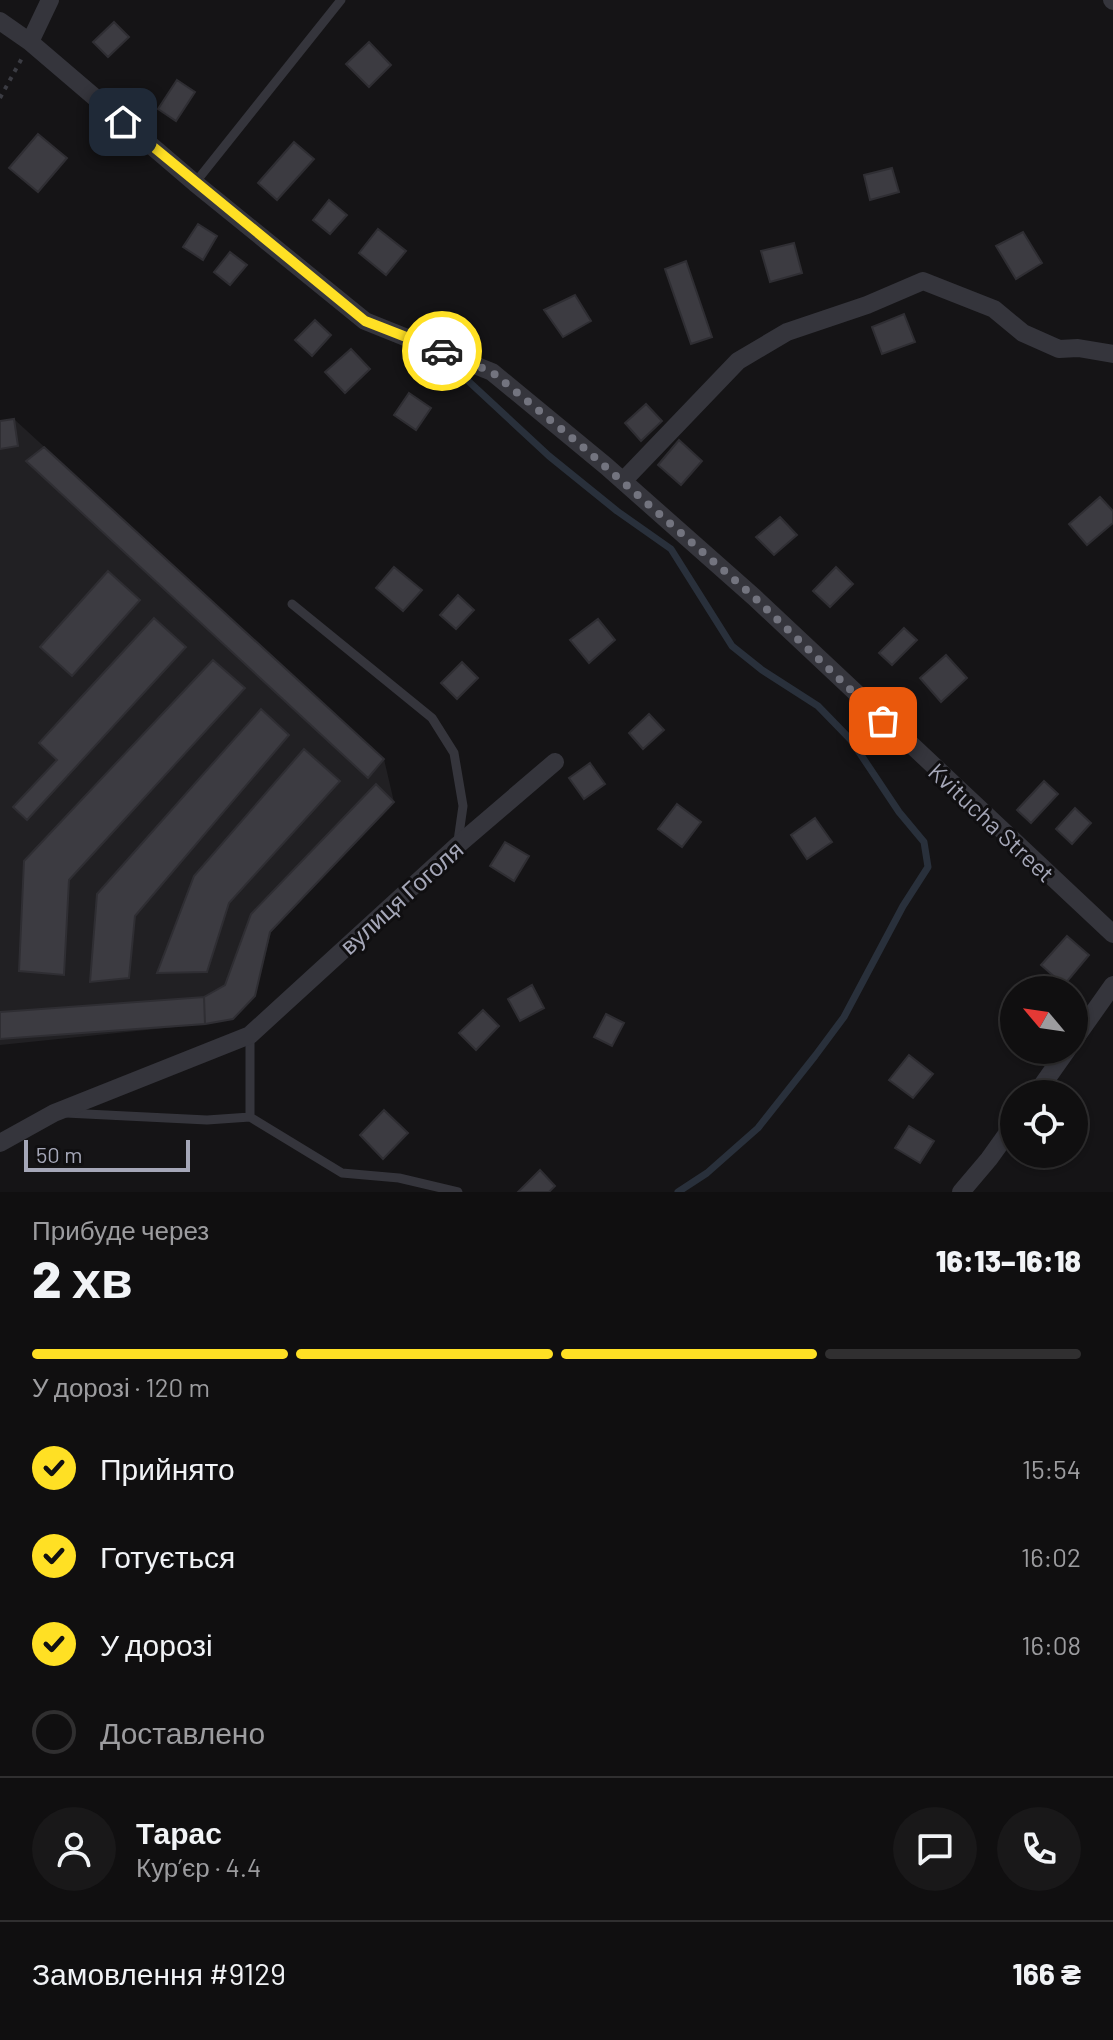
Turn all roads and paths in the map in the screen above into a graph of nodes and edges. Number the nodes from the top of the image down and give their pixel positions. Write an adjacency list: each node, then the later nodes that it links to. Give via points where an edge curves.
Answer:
1 (50, 0): 4 (street)
2 (341, 0): 6 (lane)
3 (0, 21): 4 (street, Kvitucha Street)
4 (30, 42): 5 (path); 6 (street, Kvitucha Street)
5 (0, 98)
6 (195, 183): 10 (street, Kvitucha Street, via 365,321 492,372)
7 (1113, 340): 8 (street)
8 (1078, 348): 9 (street); 10 (street, via 1047,344 1023,333 994,309 923,281 787,332 738,361)
9 (1113, 354)
10 (623, 481): 14 (street, Kvitucha Street)
11 (292, 604): 13 (lane, via 432,718 454,753 463,806)
12 (555, 762): 13 (street, вулиця Гоголя)
13 (458, 845): 17 (street, вулиця Гоголя)
14 (1113, 934)
15 (1113, 985): 16 (street)
16 (1088, 1020)
17 (250, 1035): 18 (street); 19 (lane)
18 (54, 1113): 19 (lane); 21 (street)
19 (250, 1117): 22 (lane, via 342,1173 399,1178)
20 (1000, 1142): 23 (street)
21 (0, 1143)
22 (458, 1192)
23 (961, 1192)

